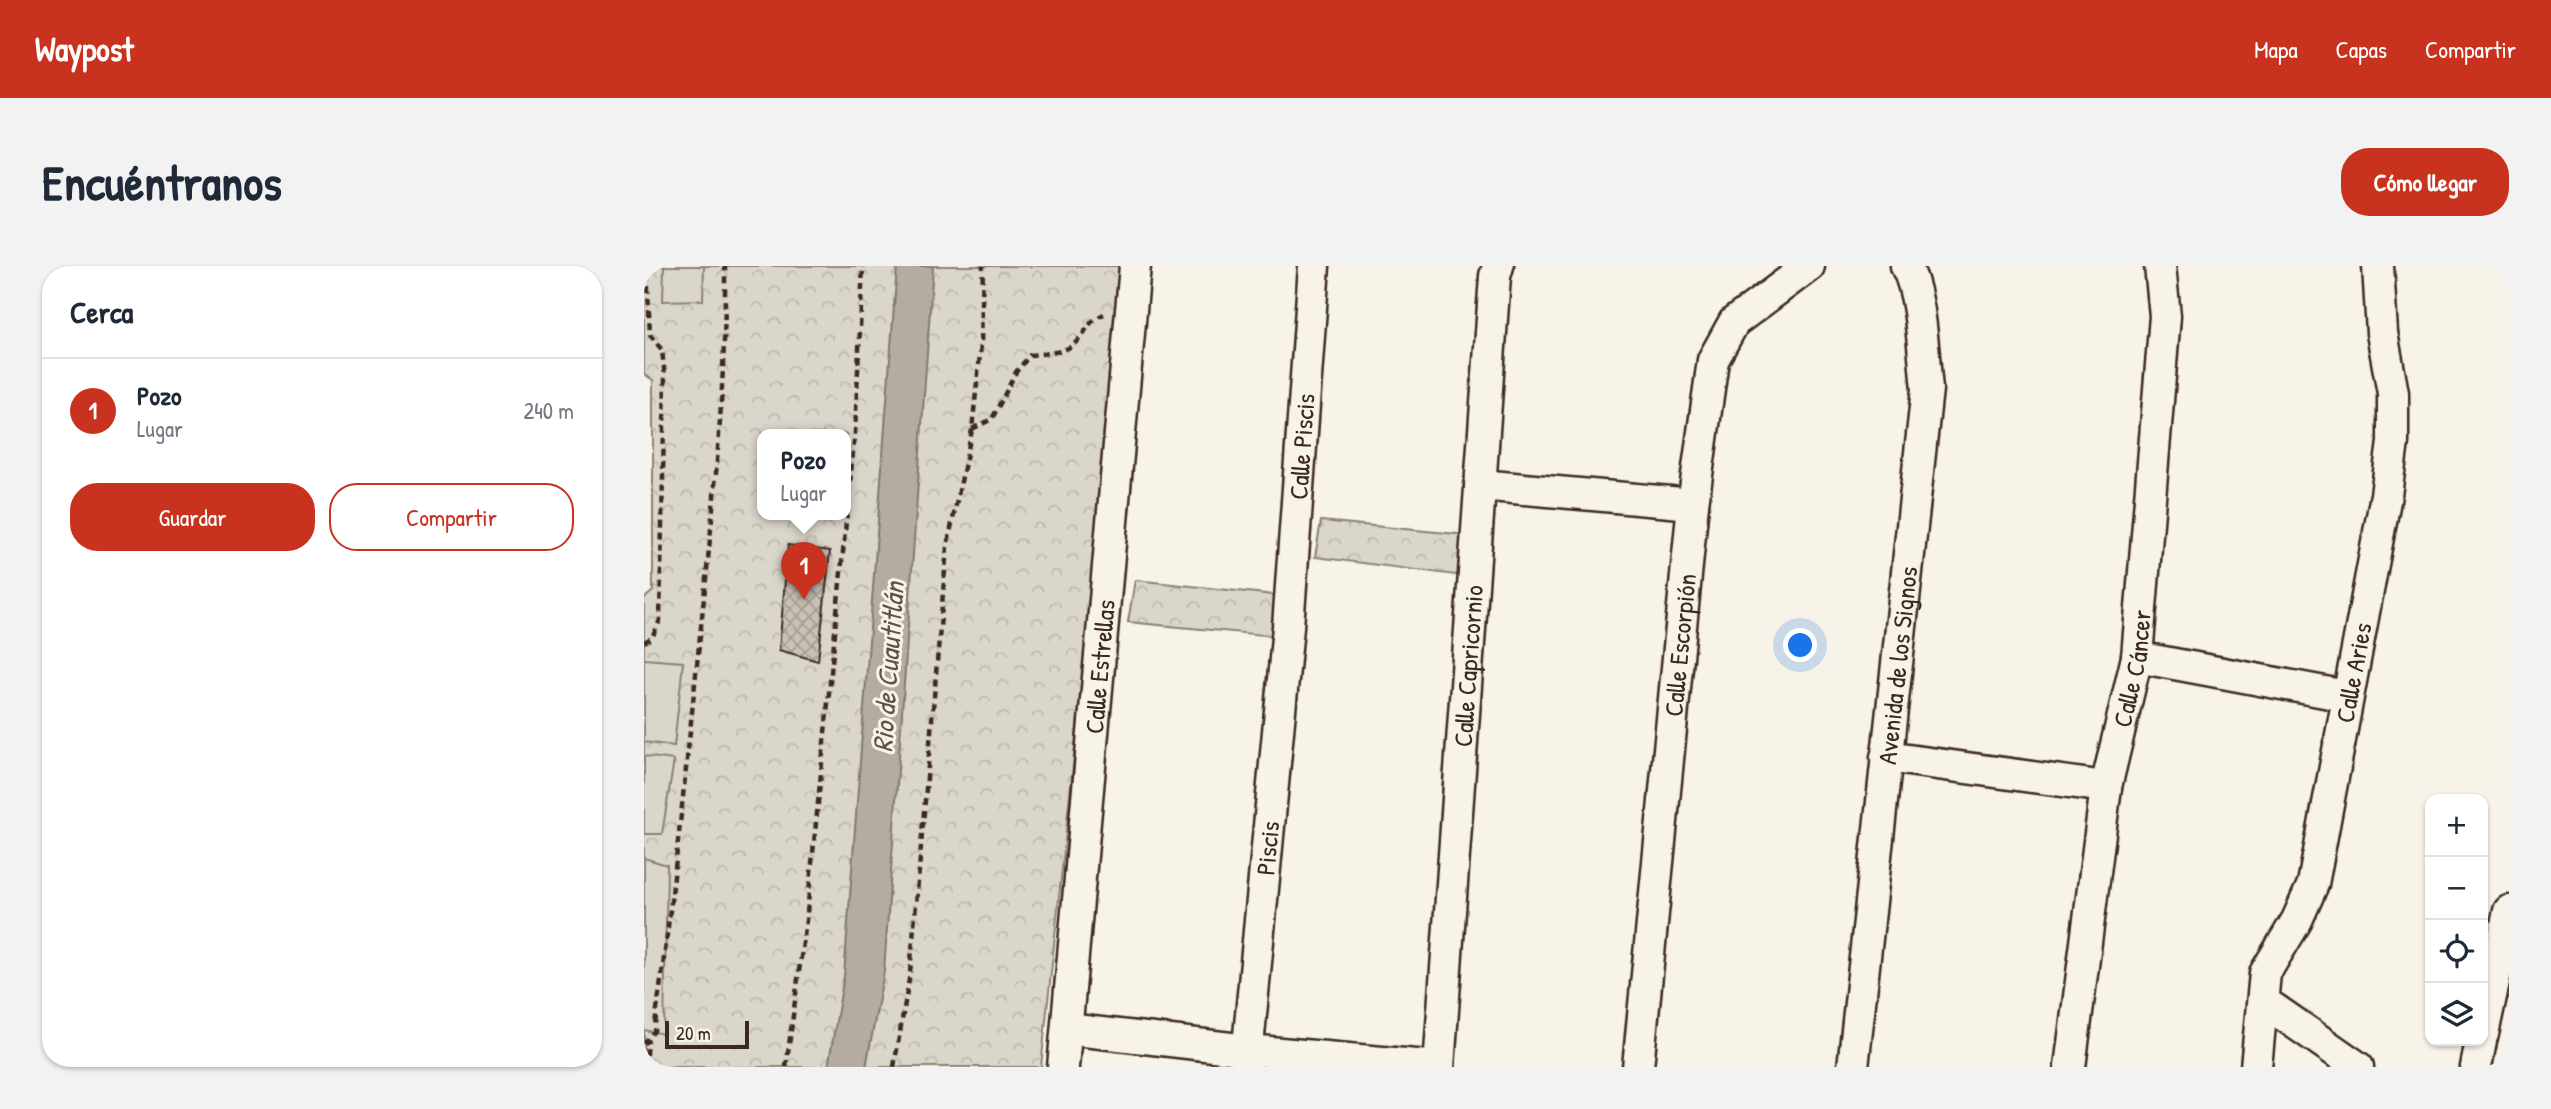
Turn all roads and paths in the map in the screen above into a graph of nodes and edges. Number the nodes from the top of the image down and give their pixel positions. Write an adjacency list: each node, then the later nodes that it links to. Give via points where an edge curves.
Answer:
1 (647, 266): 19 (path, via 650,335 662,350 665,377 660,620 652,638)
2 (725, 266): 28 (path, via 726,334 715,492 668,930 654,1031)
3 (863, 266): 14 (path)
4 (983, 266): 13 (path)
5 (1135, 266): 12 (street, Calle Estrellas)
6 (1314, 266): 18 (street, Calle Piscis)
7 (1498, 266): 15 (street, Calle Capricornio)
8 (1809, 266): 16 (street, Calle Escorpión, via 1734,321 1713,360)
9 (1906, 266): 22 (street, Avenida de los Signos, via 1917,303 1927,388)
10 (2160, 266): 20 (street, Calle Cáncer, via 2165,316)
11 (2378, 266): 21 (street, Calle Aries, via 2382,333 2393,393 2393,442)
12 (1130, 306): 13 (path, via 1091,319 1077,342 1062,352 1030,355 992,418); 27 (street, Calle Estrellas)
13 (972, 430): 33 (path, via 947,547 910,973)
14 (851, 472)
15 (1480, 485): 16 (street); 35 (street, Calle Capricornio)
16 (1692, 505): 36 (street, Calle Escorpión)
17 (846, 520): 32 (path, via 807,913)
18 (1288, 627): 30 (street, Piscis)
19 (644, 642)
20 (2137, 657): 21 (street); 23 (street, Calle Cáncer)
21 (2346, 696): 25 (street, Calle Aries, via 2313,884 2265,974)
22 (1886, 757): 23 (street); 37 (street, Avenida de los Signos)
23 (2106, 787): 38 (street, Calle Cáncer)
24 (2509, 911): 26 (street)
25 (2263, 1001): 39 (street, Calle Aries); 40 (street)
26 (2488, 1010)
27 (1067, 1029): 30 (street); 34 (street, Calle Estrellas)
28 (646, 1042): 31 (path)
29 (2480, 1046): 41 (street)
30 (1247, 1058): 35 (street)
31 (646, 1067)
32 (786, 1067)
33 (894, 1067)
34 (1063, 1067)
35 (1439, 1067)
36 (1638, 1067)
37 (1853, 1067)
38 (2070, 1067)
39 (2256, 1067)
40 (2358, 1067)
41 (2476, 1067)

